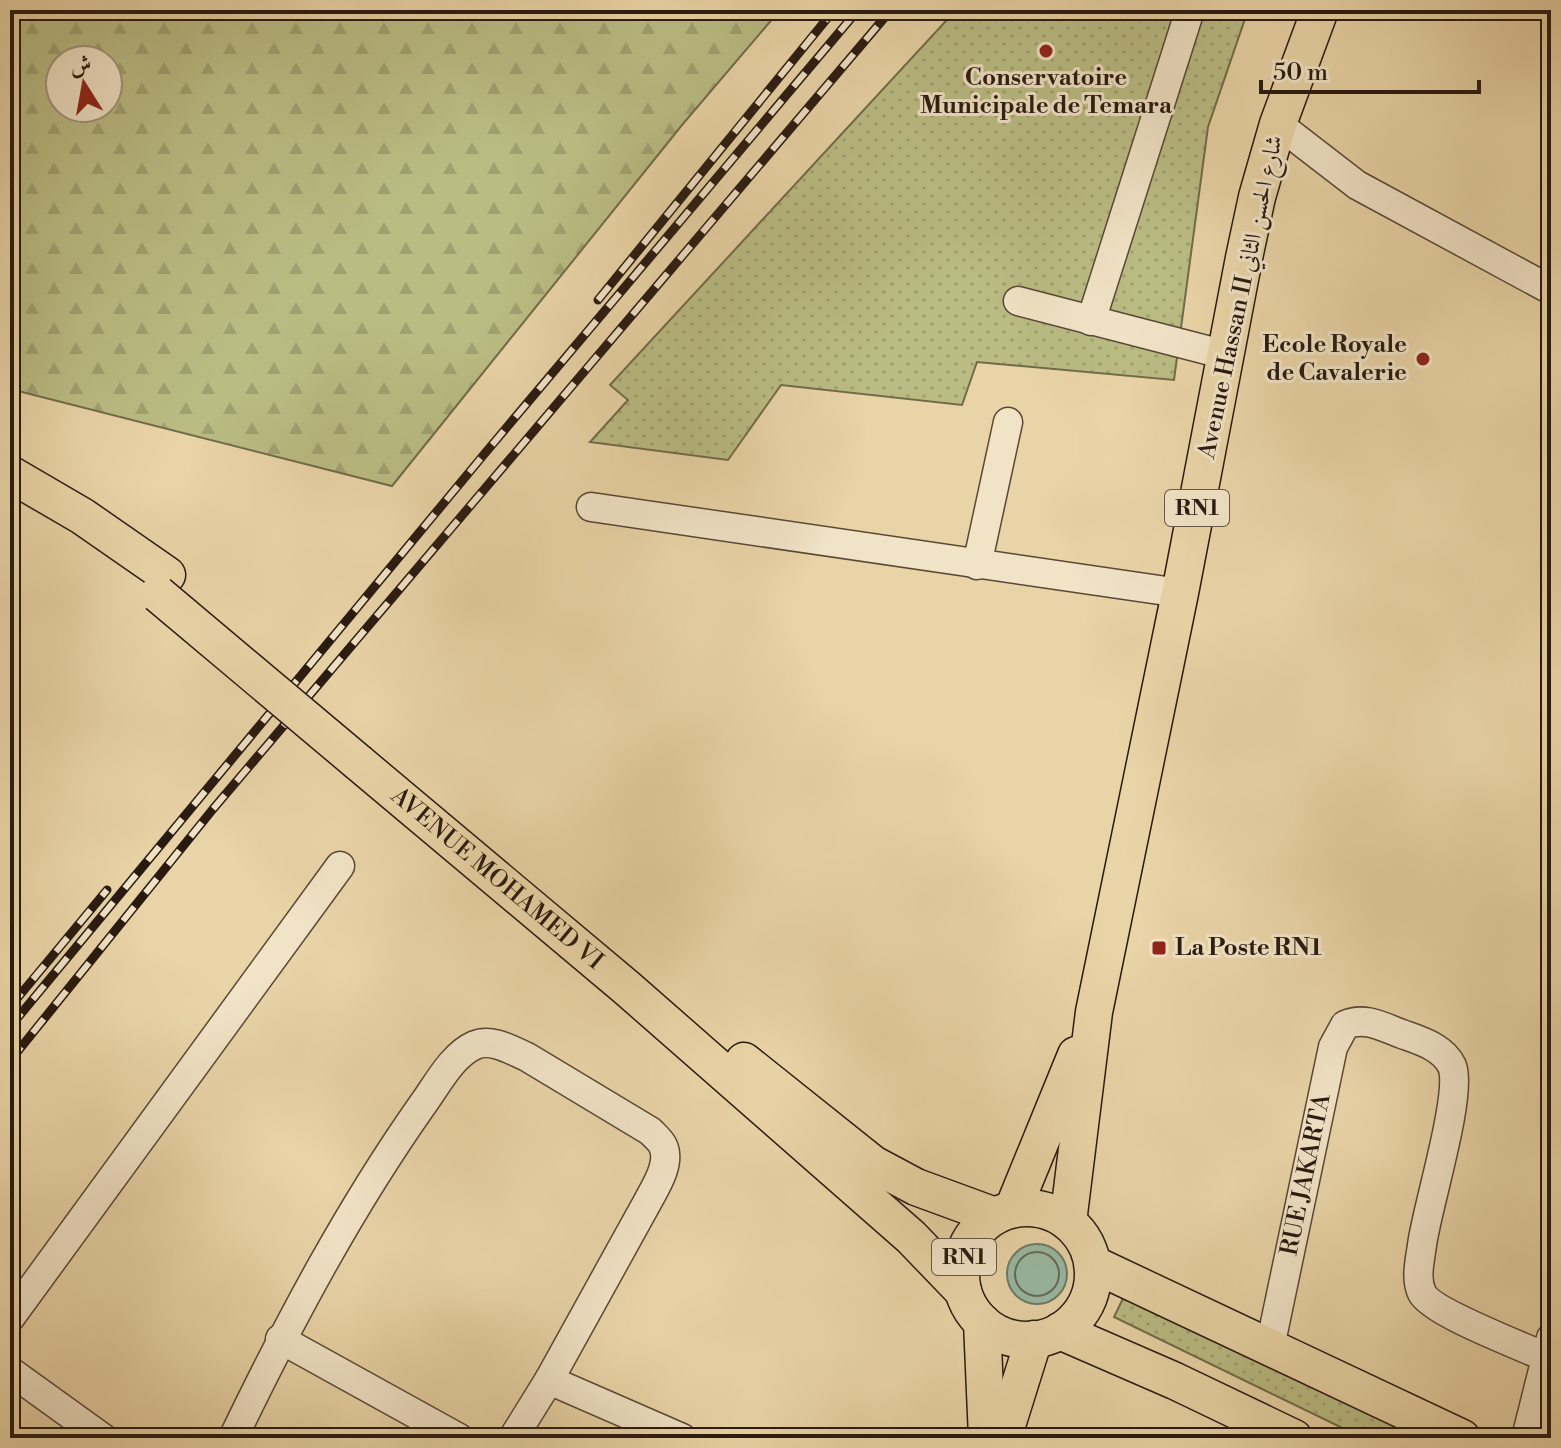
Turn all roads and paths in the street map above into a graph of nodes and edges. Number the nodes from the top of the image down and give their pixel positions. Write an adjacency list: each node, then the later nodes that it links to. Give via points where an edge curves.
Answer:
1 (1190, 10): 6 (street)
2 (1320, 10): 3 (main road, Avenue Hassan II شارع الحسن الثاني / RN1)
3 (1278, 124): 4 (street, via 1357,185); 7 (main road, Avenue Hassan II شارع الحسن الثاني / RN1, via 1257,197)
4 (1551, 290)
5 (1018, 301): 6 (street)
6 (1091, 321): 7 (street)
7 (1226, 355): 14 (main road, Avenue Hassan II شارع الحسن الثاني / RN1)
8 (1008, 422): 12 (street)
9 (10, 474): 13 (main road, AVENUE MOHAMED VI, via 82,516)
10 (10, 493): 13 (main road, AVENUE MOHAMED VI)
11 (591, 507): 12 (street)
12 (977, 565): 14 (street)
13 (162, 584): 15 (main road, AVENUE MOHAMED VI)
14 (1180, 593): 17 (main road, Avenue Hassan II شارع الحسن الثاني / RN1)
15 (362, 754): 18 (main road, AVENUE MOHAMED VI, via 873,1164 916,1187); 21 (main road, AVENUE MOHAMED VI, via 911,1237)
16 (340, 866): 22 (street)
17 (1094, 1012): 18 (main road, Avenue Hassan II شارع الحسن الثاني / RN1); 19 (main road, Avenue Hassan II شارع الحسن الثاني / RN1)
18 (1004, 1213): 19 (main road, RN1, via 1042,1210); 21 (main road, RN1, via 980,1227 966,1248)
19 (1068, 1222): 20 (main road, via 1080,1233)
20 (1093, 1264): 24 (main road, via 1087,1302 1075,1319); 26 (main road)
21 (963, 1291): 23 (main road, RN1)
22 (10, 1318)
23 (982, 1322): 24 (main road, via 1015,1339); 35 (main road, RN1)
24 (1047, 1335): 36 (main road); 37 (main road, via 1175,1381)
25 (280, 1339): 29 (street, via 380,1165 454,1062 487,1042 527,1057 650,1131 663,1145 663,1171); 31 (street); 32 (street)
26 (1270, 1347): 27 (street, RUE JAKARTA, via 1333,1047 1345,1025 1365,1021 1426,1042 1453,1068 1454,1100 1424,1233 1419,1276 1423,1294 1449,1313); 38 (main road)
27 (1548, 1347): 39 (street)
28 (10, 1371): 30 (street)
29 (549, 1380): 33 (street); 34 (street)
30 (103, 1438)
31 (233, 1438)
32 (459, 1438)
33 (513, 1438)
34 (682, 1438)
35 (987, 1438)
36 (1003, 1438)
37 (1294, 1438)
38 (1462, 1438)
39 (1526, 1438)

